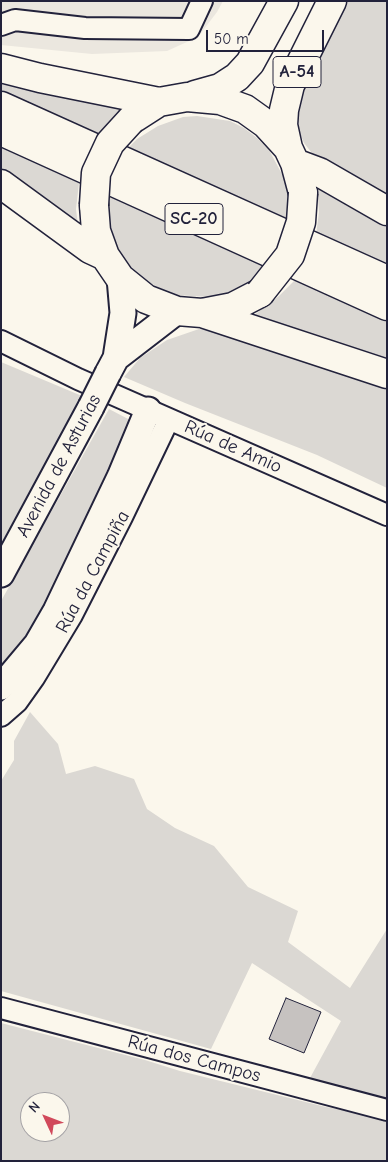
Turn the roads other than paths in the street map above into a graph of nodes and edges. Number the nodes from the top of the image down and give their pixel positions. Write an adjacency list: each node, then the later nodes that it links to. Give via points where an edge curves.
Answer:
1 (202, 1): 4 (street, via 189,29 85,28 15,20)
2 (284, 1): 6 (highway, A-54, via 250,63 237,77 220,88)
3 (332, 1): 10 (highway, A-54, via 290,86 283,125)
4 (1, 25)
5 (1, 68): 7 (highway)
6 (187, 97): 7 (highway); 10 (highway, via 220,100 245,109 266,124)
7 (159, 102): 13 (highway, bridge, via 131,120 110,143 96,173 96,231)
8 (1, 106): 14 (highway, SC-20)
9 (1, 131): 15 (highway, SC-20)
10 (292, 156): 12 (highway); 16 (highway, bridge, via 303,193 301,222 290,255 260,293 232,307)
11 (1, 184): 13 (highway)
12 (387, 211)
13 (113, 267): 16 (highway, via 146,299); 21 (main road, via 123,313)
14 (387, 280)
15 (387, 306)
16 (190, 312): 21 (main road); 22 (highway)
17 (1, 341): 19 (street, Rúa de Amio)
18 (1, 347): 19 (street, Rúa de Amio)
19 (22, 350): 23 (street, Rúa de Amio)
20 (1, 354): 23 (street, Rúa de Amio)
21 (112, 366): 26 (main road, Avenida de Asturias, bridge)
22 (387, 374)
23 (78, 379): 24 (street, Rúa de Amio)
24 (159, 414): 25 (street, Rúa de Amio); 27 (main road, via 120,477 37,644); 28 (street, Rúa da Campiña, via 122,517 72,615 34,678 17,702)
25 (387, 515)
26 (1, 574)
27 (1, 687)
28 (1, 716)
29 (1, 1008): 30 (street, Rúa dos Campos)
30 (387, 1110)

